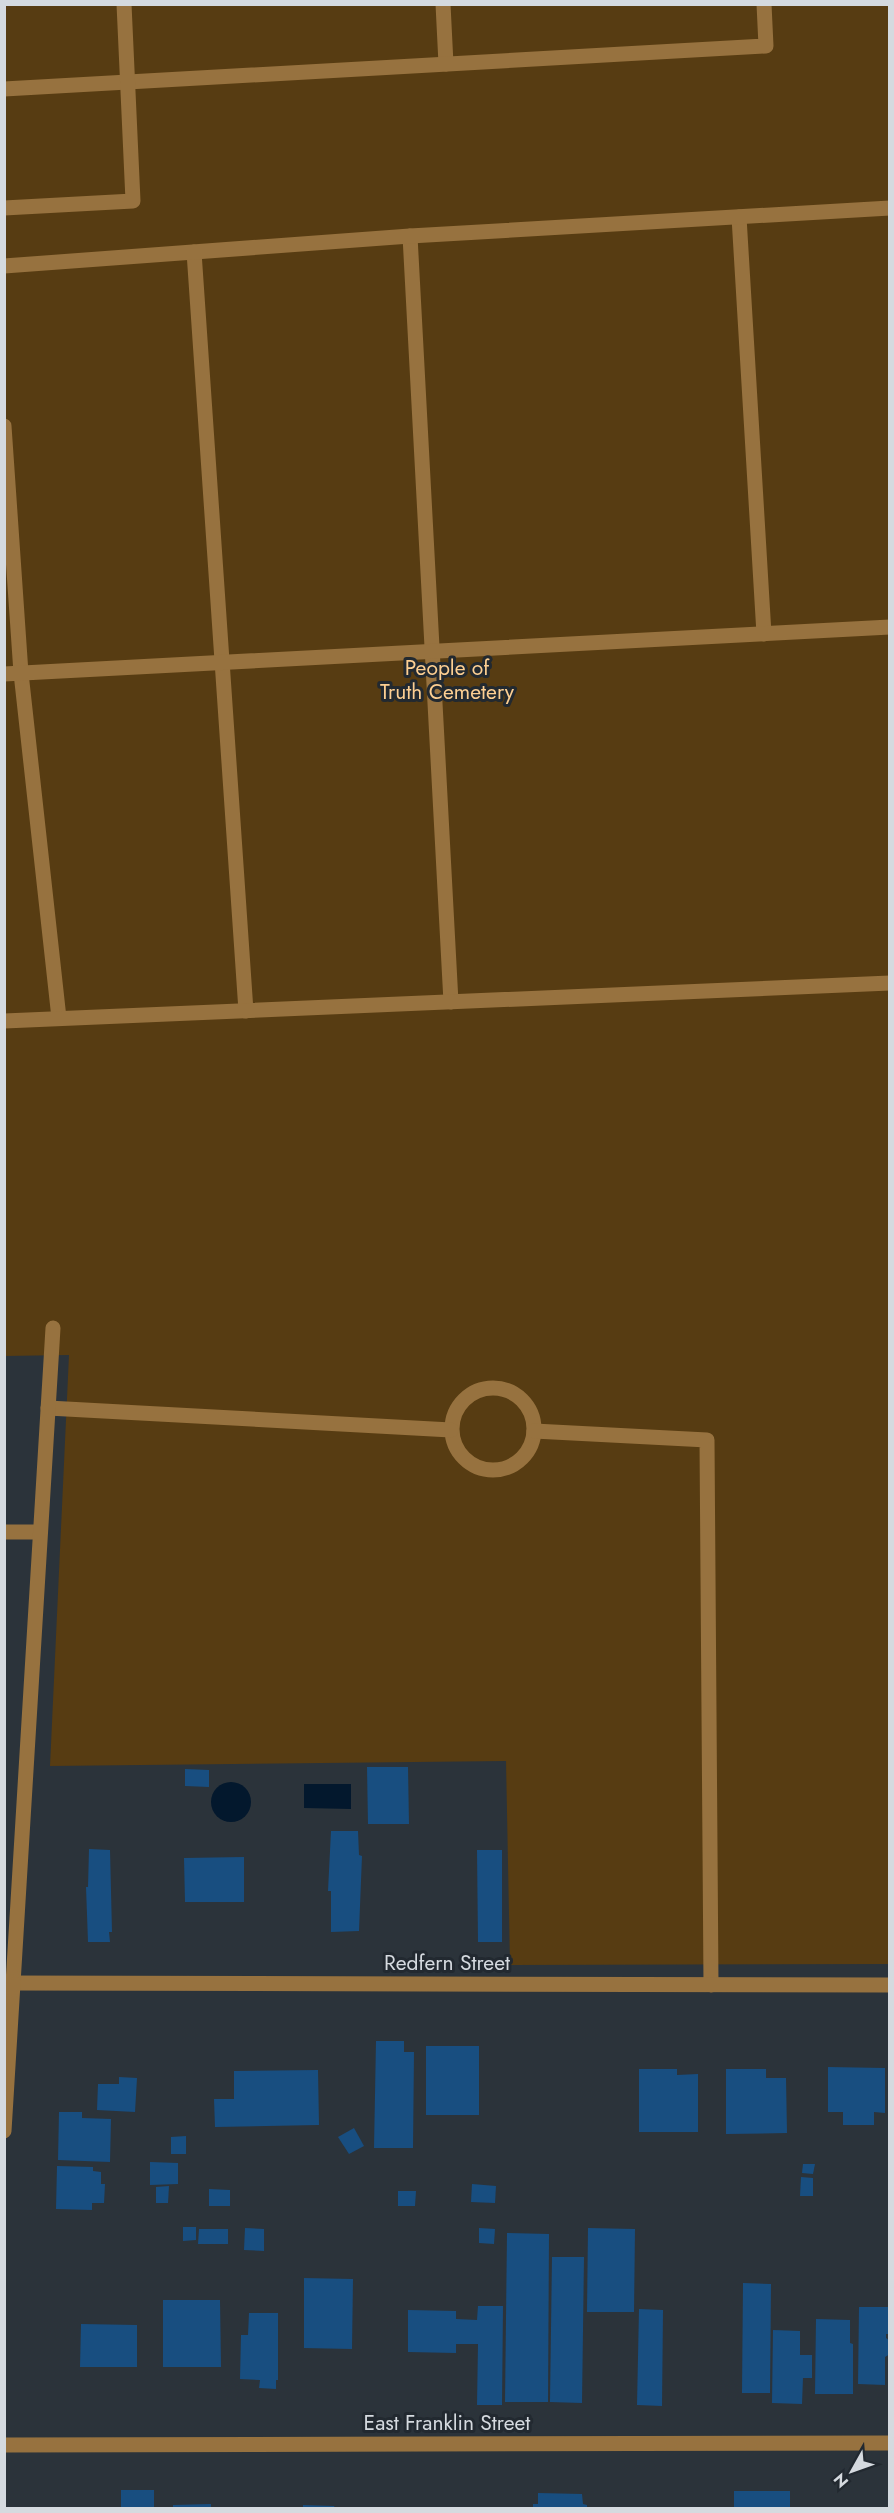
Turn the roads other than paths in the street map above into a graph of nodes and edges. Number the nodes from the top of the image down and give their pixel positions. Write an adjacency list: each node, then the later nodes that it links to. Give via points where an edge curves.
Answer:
1 (124, 4): 5 (street)
2 (443, 4): 4 (street)
3 (764, 4): 4 (street, via 766,46)
4 (446, 64): 5 (street)
5 (128, 82): 6 (street); 7 (street, via 133,201)
6 (4, 88)
7 (4, 208)
8 (890, 208): 9 (street)
9 (739, 217): 10 (street); 15 (street)
10 (410, 236): 11 (street); 16 (street)
11 (194, 252): 12 (street); 17 (street)
12 (4, 266)
13 (4, 426): 18 (street)
14 (890, 627): 15 (street)
15 (764, 634): 16 (street)
16 (433, 651): 17 (street); 21 (street)
17 (224, 662): 18 (street); 22 (street)
18 (21, 673): 19 (street); 23 (street)
19 (4, 674)
20 (890, 983): 21 (street)
21 (451, 1002): 22 (street)
22 (246, 1011): 23 (street)
23 (59, 1018): 24 (street)
24 (4, 1021)
25 (53, 1328): 26 (street)
26 (48, 1407): 27 (street); 30 (street)
27 (452, 1430): 28 (street, via 458,1452 476,1467 487,1470 510,1467 520,1461 528,1453); 28 (street, via 459,1405 468,1395 493,1387 518,1396 533,1418)
28 (534, 1431): 32 (street, via 707,1440)
29 (4, 1532): 30 (street)
30 (40, 1532): 31 (street)
31 (9, 1983): 32 (street, Redfern Street); 34 (street)
32 (711, 1985): 33 (street, Redfern Street)
33 (890, 1985)
34 (4, 2131)
35 (890, 2443): 36 (street, East Franklin Street)
36 (4, 2445)

